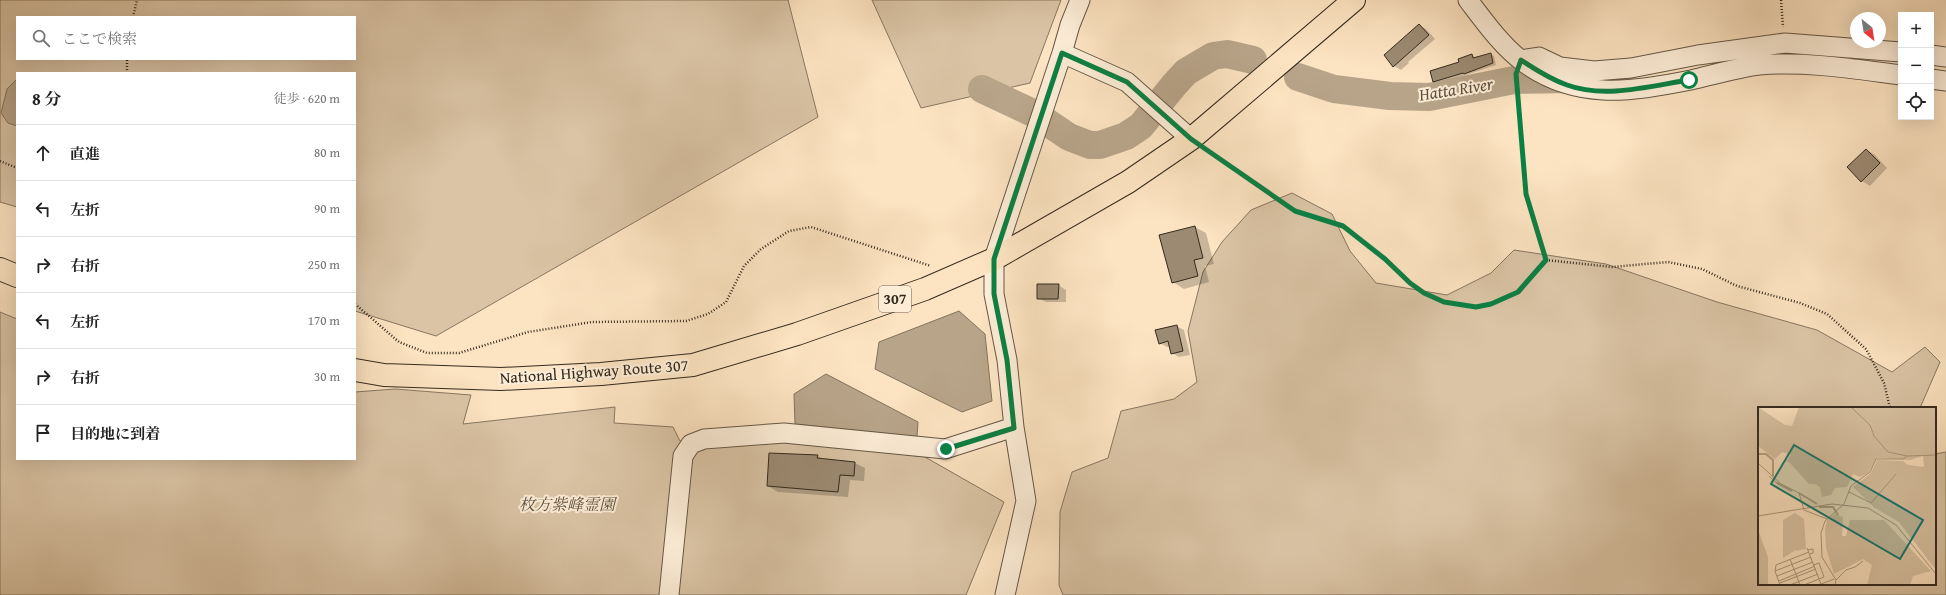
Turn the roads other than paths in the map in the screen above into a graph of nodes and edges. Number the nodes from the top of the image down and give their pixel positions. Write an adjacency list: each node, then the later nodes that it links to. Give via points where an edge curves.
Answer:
1 (1080, 0): 5 (street)
2 (1354, 0): 12 (highway, National Highway Route 307 / 307)
3 (1468, 0): 8 (street, via 1497,37)
4 (1898, 52): 8 (street, via 1784,42 1631,68 1601,70 1560,67 1539,57)
5 (1062, 53): 12 (street, via 1127,82); 13 (street)
6 (1934, 55): 7 (street)
7 (1946, 57)
8 (1521, 60): 9 (street, via 1542,74 1568,85 1596,91 1623,90 1689,80 1758,65 1796,64)
9 (1898, 75)
10 (1934, 79): 11 (street)
11 (1946, 81)
12 (1191, 139): 13 (highway, National Highway Route 307 / 307, via 1128,182)
13 (994, 259): 16 (highway, National Highway Route 307 / 307, via 925,289 797,334 693,365 601,374 501,378 384,375); 17 (street, via 994,294 1007,360)
14 (0, 270): 15 (highway)
15 (16, 276)
16 (356, 370)
17 (1014, 428): 18 (street, via 946,449 784,433 704,439 691,444 683,456); 19 (street, via 1026,501)
18 (669, 595)
19 (1004, 595)

